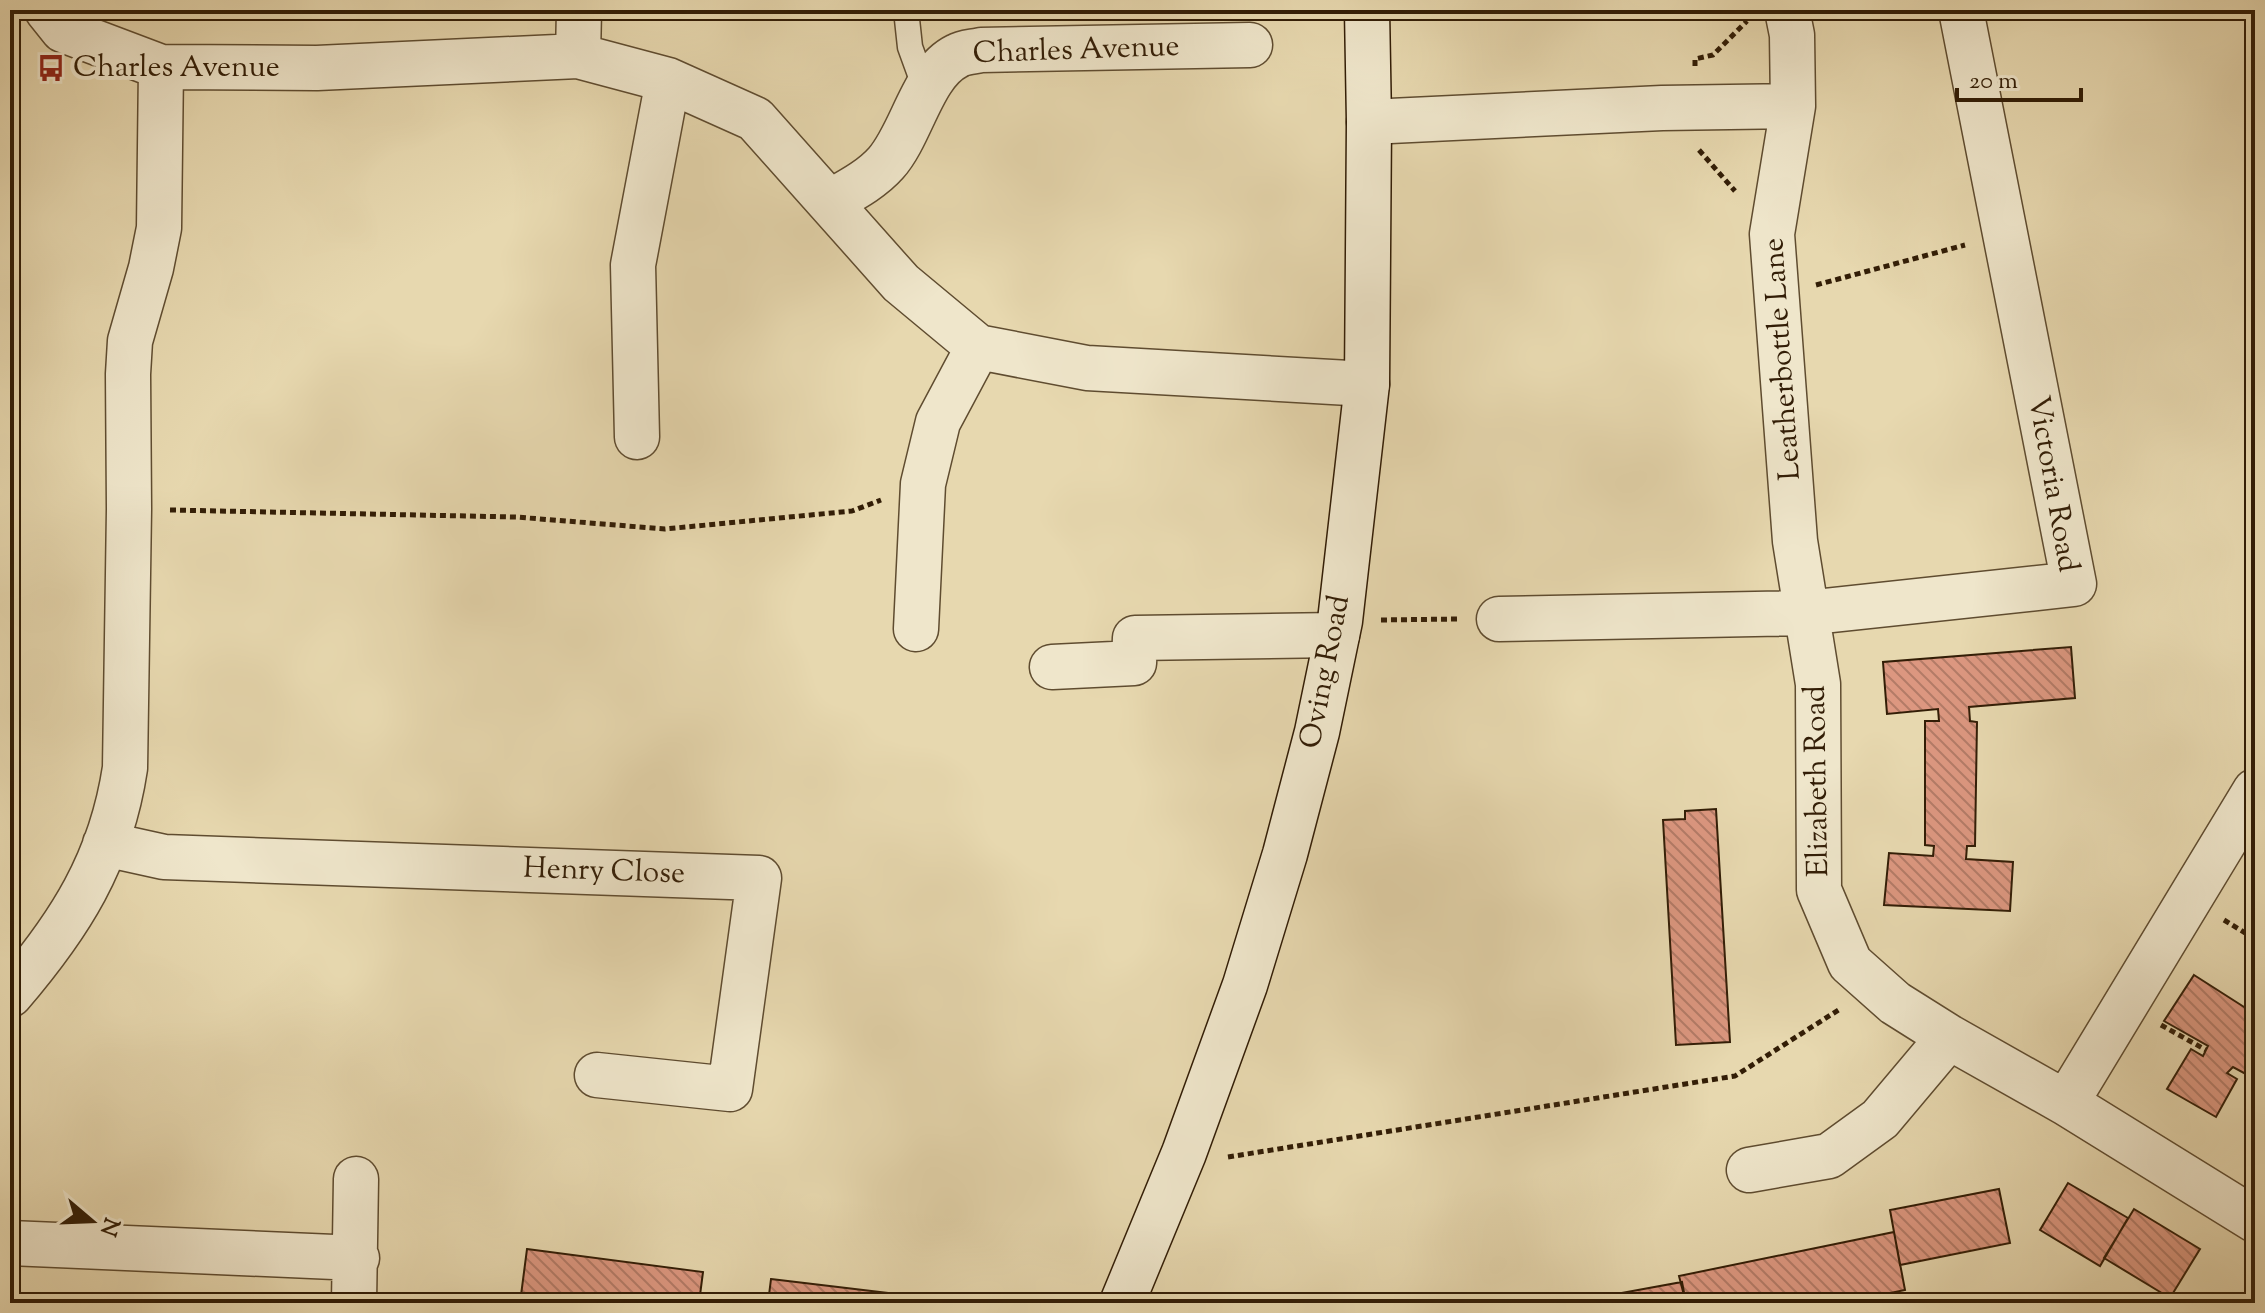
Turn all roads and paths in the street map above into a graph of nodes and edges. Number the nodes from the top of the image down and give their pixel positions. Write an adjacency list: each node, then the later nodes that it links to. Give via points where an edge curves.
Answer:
1 (47, 10): 10 (street, via 63,30)
2 (579, 10): 9 (street)
3 (906, 10): 12 (lane, via 910,47)
4 (1367, 10): 15 (street, Oving Road)
5 (1758, 10): 14 (path, via 1713,55 1695,59)
6 (1787, 10): 13 (street, Leatherbottle Lane)
7 (1961, 10): 18 (street, Victoria Road)
8 (1250, 45): 12 (street, Charles Avenue, via 981,50 942,65)
9 (578, 56): 10 (street, via 317,68); 11 (street)
10 (161, 67): 24 (street, via 159,228 130,341)
11 (668, 80): 16 (street, via 755,119); 22 (street, via 633,265)
12 (926, 91): 16 (street, Charles Avenue, via 885,165)
13 (1793, 106): 14 (street); 17 (street, Leatherbottle Lane)
14 (1679, 107): 15 (street); 17 (path)
15 (1369, 122): 21 (street, Oving Road)
16 (830, 202): 20 (street, via 901,283)
17 (1772, 234): 19 (street, Leatherbottle Lane)
18 (2005, 235): 19 (path); 25 (street, Victoria Road, via 2074,584)
19 (1777, 295): 25 (street, Leatherbottle Lane)
20 (978, 347): 21 (street, via 1087,368); 23 (street, via 938,422)
21 (1367, 384): 27 (street, Oving Road)
22 (637, 437)
23 (923, 484): 24 (path, via 852,511 665,529 516,517); 28 (street)
24 (129, 509): 31 (street, via 125,768)
25 (1805, 613): 26 (street, Victoria Road); 32 (street, Elizabeth Road, via 1818,684 1819,890 1850,963)
26 (1499, 619): 27 (path)
27 (1338, 628): 29 (street, via 1135,638 1134,663); 37 (street, Oving Road, via 1317,732 1267,915)
28 (916, 629)
29 (1052, 667)
30 (2255, 791): 36 (street)
31 (105, 844): 33 (street, via 87,889 49,949); 35 (street, Henry Close, via 164,857 759,878 730,1089)
32 (1876, 986): 34 (street, Elizabeth Road); 37 (path, via 1735,1076)
33 (10, 995)
34 (1949, 1037): 36 (street, Elizabeth Road); 38 (street, via 1880,1119 1829,1156)
35 (597, 1075)
36 (2066, 1103): 40 (street, Elizabeth Road)
37 (1179, 1164): 44 (street, Oving Road)
38 (1749, 1170)
39 (356, 1179): 42 (street)
40 (2255, 1220)
41 (10, 1243): 42 (street)
42 (357, 1258): 43 (street)
43 (354, 1303)
44 (1122, 1303)

